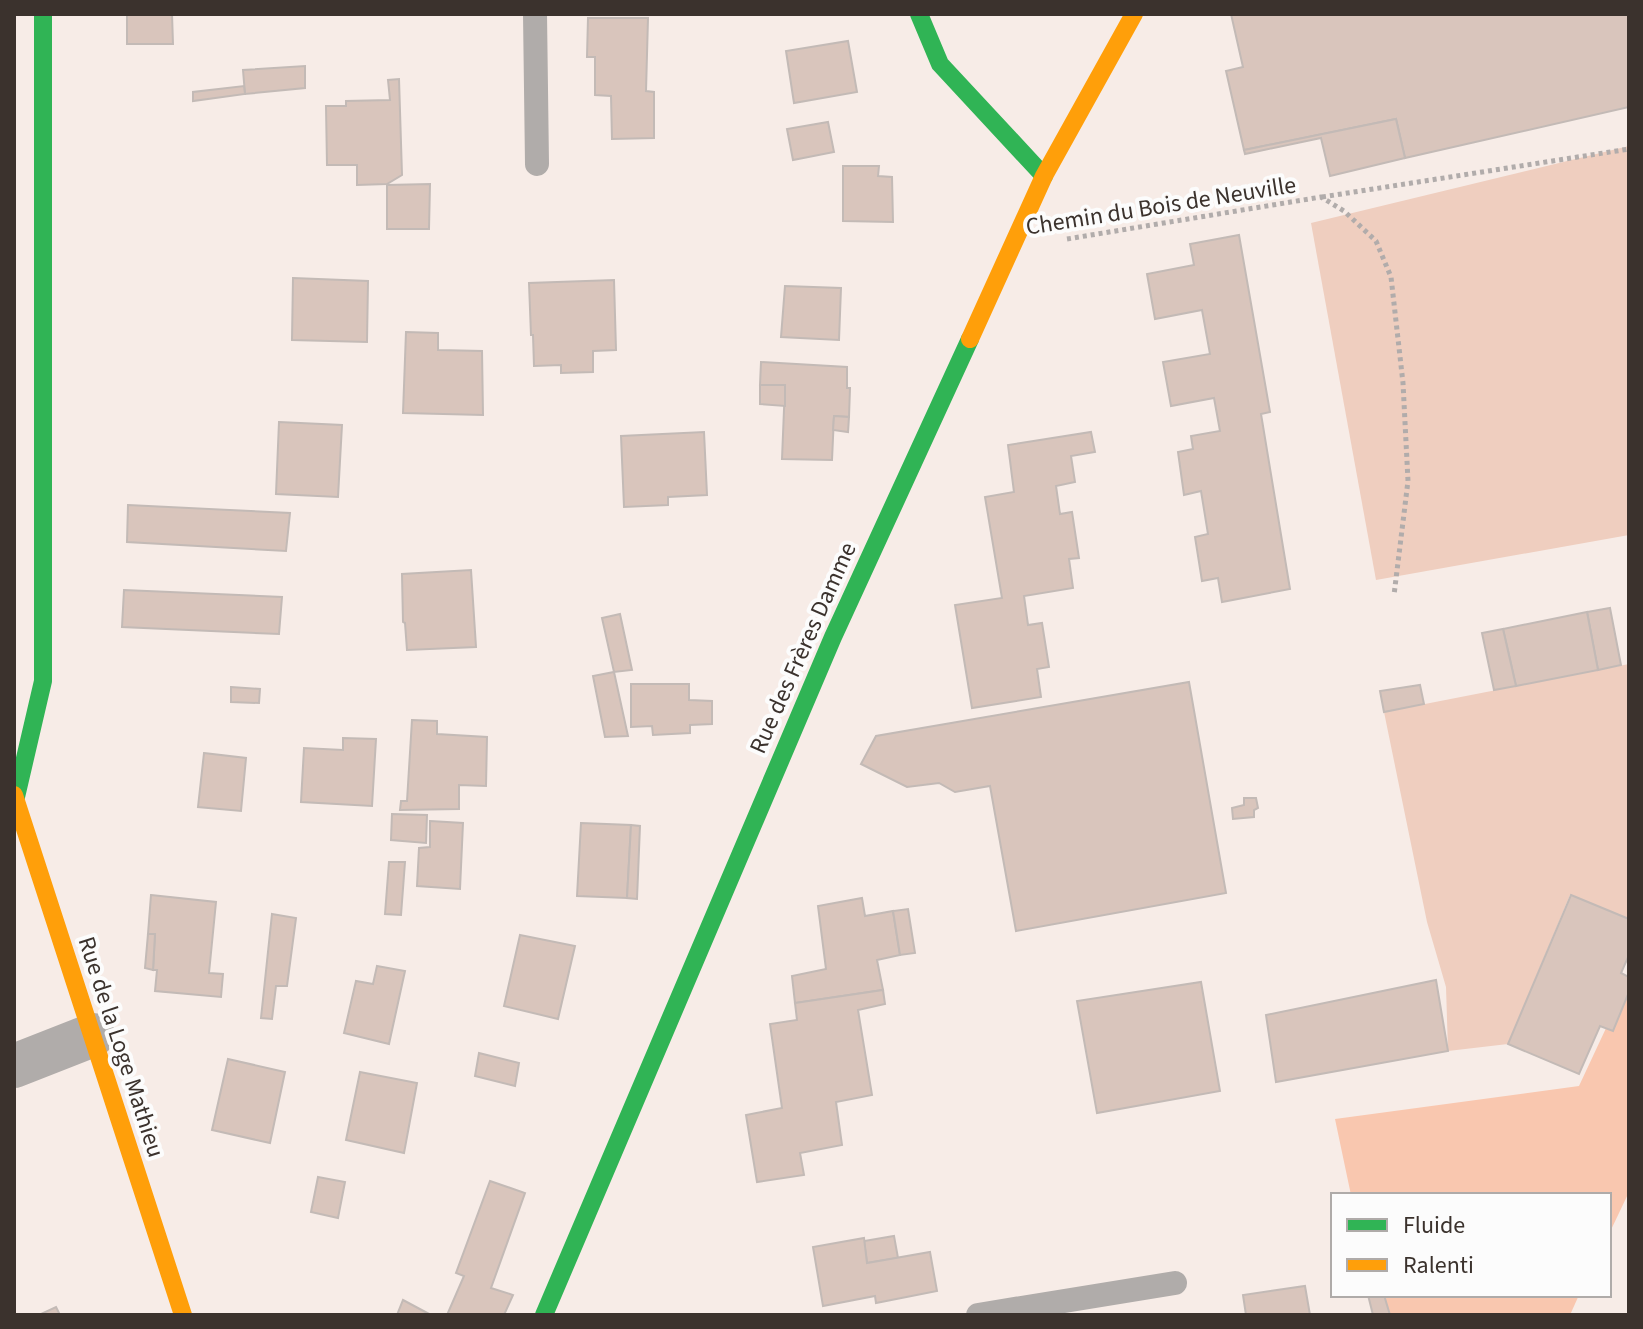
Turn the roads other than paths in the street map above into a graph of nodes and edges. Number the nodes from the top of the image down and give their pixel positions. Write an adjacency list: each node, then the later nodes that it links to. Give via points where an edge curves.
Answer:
1 (43, 14): 7 (street, via 43,681)
2 (535, 14): 5 (lane)
3 (919, 14): 6 (street, via 940,64)
4 (1134, 14): 6 (street, Rue des Frères Damme)
5 (537, 164)
6 (1044, 176): 12 (street, Rue des Frères Damme, via 833,637)
7 (15, 796): 8 (street, Rue de la Loge Mathieu)
8 (93, 1035): 9 (street); 11 (street, Rue de la Loge Mathieu)
9 (14, 1066)
10 (1175, 1283): 13 (lane)
11 (183, 1315)
12 (544, 1315)
13 (978, 1315)

